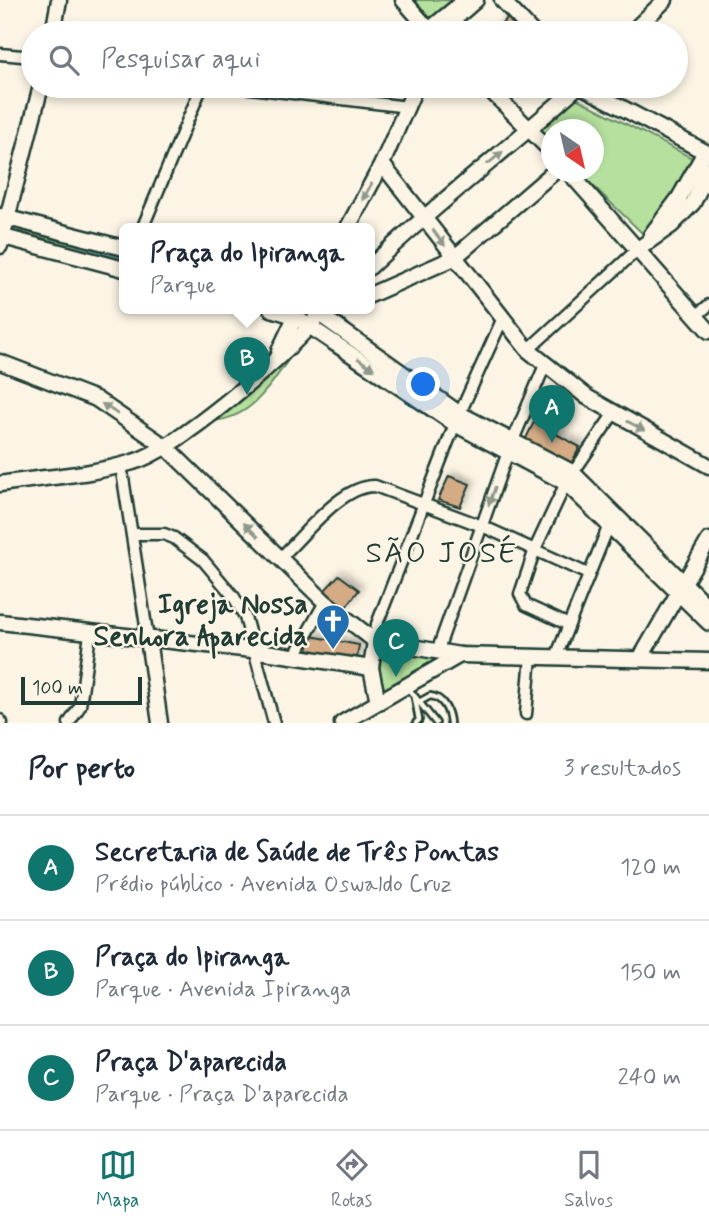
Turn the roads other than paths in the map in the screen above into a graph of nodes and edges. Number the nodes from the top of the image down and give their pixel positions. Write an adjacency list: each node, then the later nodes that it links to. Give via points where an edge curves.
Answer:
1 (59, 0): 7 (street)
2 (403, 0): 8 (street)
3 (462, 0): 9 (street)
4 (476, 0): 10 (street)
5 (502, 0): 11 (street)
6 (665, 0): 12 (street)
7 (55, 21)
8 (422, 21)
9 (442, 21)
10 (447, 21)
11 (522, 21)
12 (643, 21)
13 (0, 54): 14 (street)
14 (21, 56)
15 (38, 98): 31 (street)
16 (197, 98): 32 (street)
17 (333, 98): 22 (street)
18 (411, 98): 22 (street)
19 (498, 98): 23 (street)
20 (567, 98): 23 (street)
21 (604, 98): 25 (street)
22 (408, 107): 26 (street)
23 (531, 130): 24 (street); 30 (street, one-way to 23)
24 (541, 141)
25 (708, 149): 35 (street)
26 (382, 164): 30 (street); 33 (street, one-way to 33)
27 (709, 169): 35 (street, via 693,203)
28 (542, 182): 37 (street)
29 (579, 182): 35 (street)
30 (422, 216): 37 (street, one-way to 37); 38 (street)
31 (3, 217): 34 (street); 36 (street)
32 (145, 223)
33 (350, 223)
34 (1, 239): 39 (street)
35 (643, 245): 45 (street); 48 (street)
36 (119, 247)
37 (454, 258): 40 (street); 46 (street)
38 (375, 261)
39 (119, 268)
40 (375, 292)
41 (709, 305): 45 (street)
42 (295, 314): 49 (street)
43 (319, 314): 49 (street)
44 (321, 314): 53 (street)
45 (696, 316): 47 (street)
46 (502, 320): 48 (street); 53 (street)
47 (709, 331)
48 (528, 350): 51 (street)
49 (276, 358): 54 (street)
50 (0, 362): 54 (street, one-way to 50, via 96,399)
51 (545, 365): 52 (street); 55 (street)
52 (614, 413): 57 (street, one-way to 57); 58 (street)
53 (458, 419): 55 (street); 60 (street)
54 (166, 447): 56 (street); 66 (street, one-way to 54)
55 (511, 447): 58 (street); 62 (street, one-way to 62)
56 (121, 465): 59 (street); 63 (street)
57 (709, 467)
58 (569, 478): 61 (street); 65 (street); 68 (street)
59 (0, 484)
60 (425, 504): 62 (street); 66 (street, via 366,485 348,493); 76 (street, via 377,624)
61 (609, 524): 67 (street); 68 (street)
62 (482, 526): 65 (street); 78 (street)
63 (132, 534): 75 (street); 77 (street, via 164,534 203,561 234,597)
64 (709, 540): 68 (street)
65 (535, 549): 67 (street); 73 (street, via 520,597 526,605)
66 (280, 558): 69 (street)
67 (588, 574): 73 (street)
68 (681, 588): 70 (street); 72 (street); 83 (street)
69 (325, 602): 76 (street); 81 (street)
70 (709, 608)
71 (0, 622): 74 (street)
72 (709, 623)
73 (567, 624): 82 (street)
74 (90, 634): 75 (street); 91 (street, via 80,706)
75 (148, 639): 77 (street); 92 (street)
76 (375, 641): 78 (street); 85 (street)
77 (252, 650): 81 (street); 93 (street)
78 (437, 652): 79 (street); 86 (street)
79 (460, 655): 80 (street); 86 (street)
80 (531, 656): 82 (street); 90 (street)
81 (294, 657): 85 (street)
82 (556, 657): 83 (street)
83 (641, 657): 84 (street)
84 (709, 661)
85 (371, 668): 89 (street)
86 (435, 670): 87 (street)
87 (411, 692): 88 (lane); 89 (street); 95 (lane)
88 (421, 701): 96 (lane); 97 (lane, via 430,696 439,699)
89 (378, 702): 94 (street)
90 (526, 714)
91 (69, 723)
92 (160, 723)
93 (274, 723)
94 (342, 723)
95 (416, 723)
96 (436, 723)
97 (450, 723)

